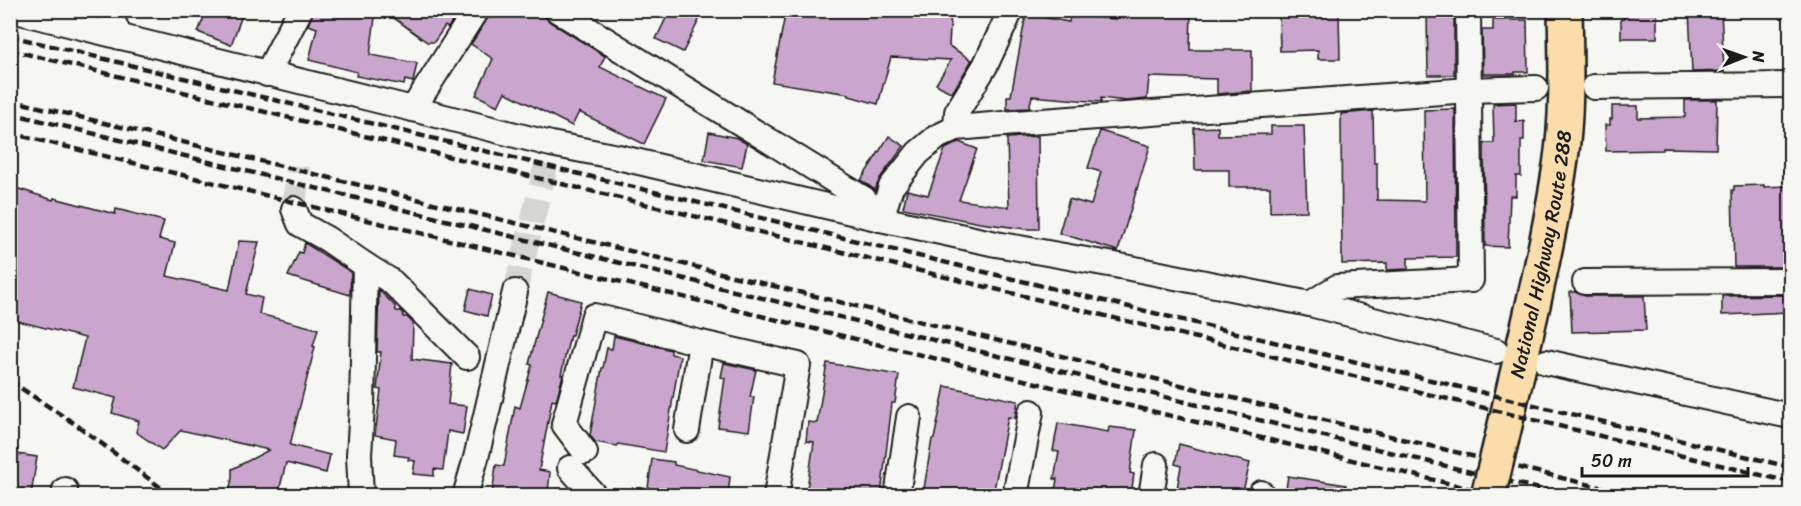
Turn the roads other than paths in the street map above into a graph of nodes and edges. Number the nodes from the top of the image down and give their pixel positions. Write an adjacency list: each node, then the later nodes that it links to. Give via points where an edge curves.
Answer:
1 (12, 10): 9 (street)
2 (108, 10): 9 (street)
3 (300, 10): 10 (street)
4 (476, 10): 15 (street)
5 (557, 10): 18 (street, via 864,199)
6 (1011, 10): 16 (street, via 985,66 957,112)
7 (1468, 10): 14 (street)
8 (1565, 10): 40 (highway, National Highway Route 288, bridge, via 1566,102 1560,165 1531,314)
9 (120, 37): 10 (street)
10 (267, 74): 15 (street)
11 (1791, 85): 12 (street)
12 (1594, 87)
13 (1536, 88): 14 (street)
14 (1469, 90): 16 (street); 23 (street, via 1471,280 1337,287)
15 (413, 109): 18 (street, via 550,147 618,157)
16 (956, 128): 18 (street, via 918,153 891,187)
17 (294, 208): 19 (street, via 300,224)
18 (881, 219): 23 (street)
19 (365, 265): 26 (street, via 392,282); 33 (street)
20 (1791, 281): 21 (street)
21 (1585, 282)
22 (515, 292): 34 (street)
23 (1310, 304): 25 (street)
24 (701, 343): 31 (street); 35 (street, via 594,315 564,424); 36 (street, via 798,364)
25 (1497, 351)
26 (467, 357)
27 (1546, 362): 29 (street)
28 (1031, 412): 38 (street)
29 (1791, 416)
30 (909, 417): 37 (street)
31 (687, 430)
32 (1156, 465): 39 (street)
33 (361, 495)
34 (465, 495)
35 (595, 495)
36 (776, 495)
37 (897, 495)
38 (1015, 495)
39 (1152, 495)
40 (1488, 495)

